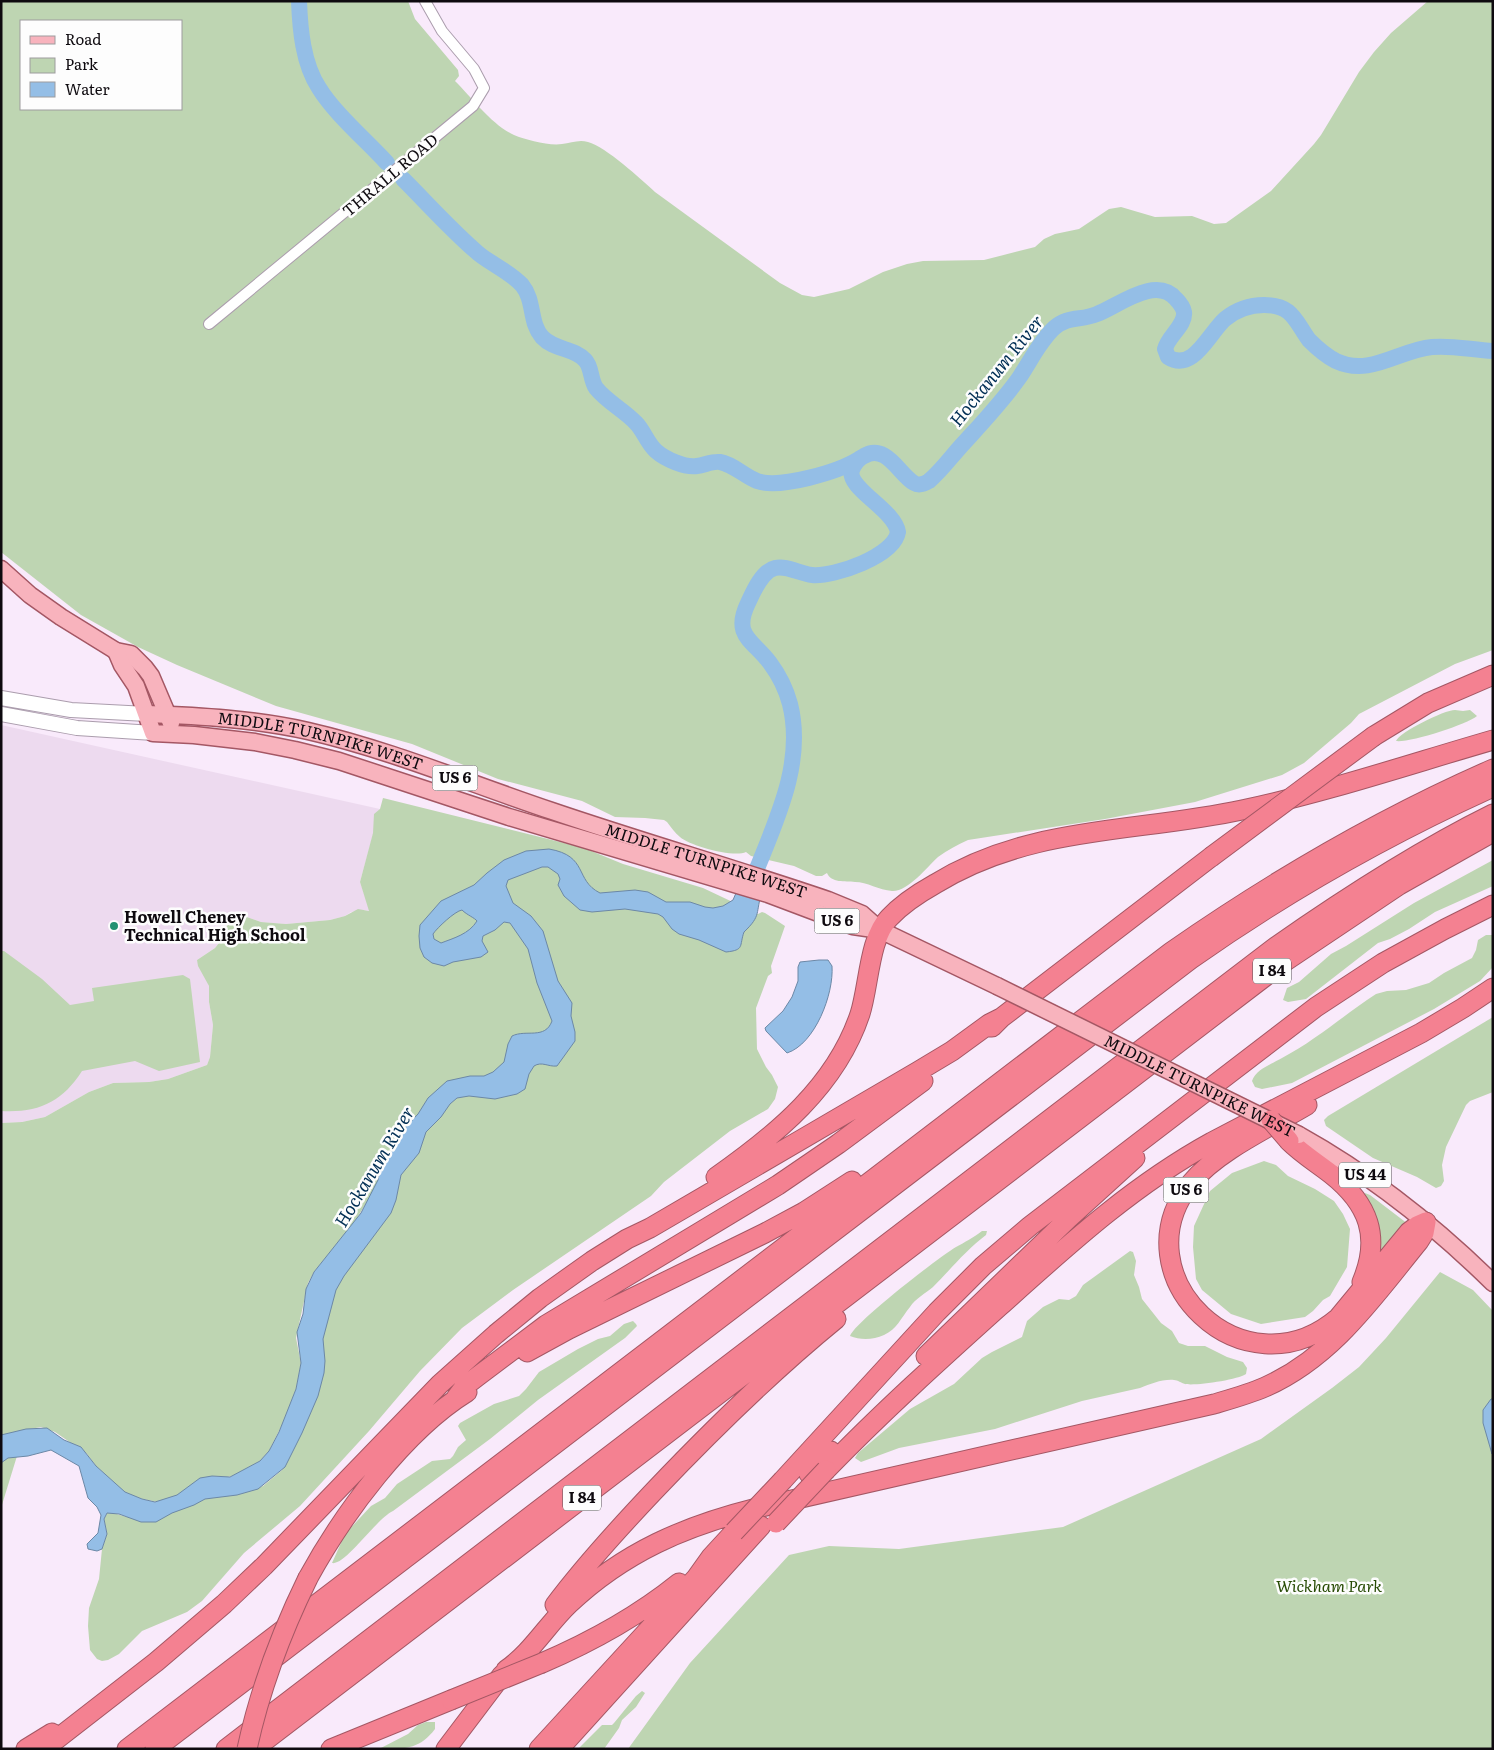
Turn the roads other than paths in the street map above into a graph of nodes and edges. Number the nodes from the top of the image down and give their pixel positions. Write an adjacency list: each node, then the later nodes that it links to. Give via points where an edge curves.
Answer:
1 (425, 1): 2 (street, THRALL ROAD, via 442,31 474,69 484,88 473,106)
2 (209, 324)
3 (1, 569): 4 (main road, via 49,609)
4 (116, 651): 8 (main road); 9 (main road, via 131,654 145,668)
5 (1493, 675): 21 (highway, bridge, via 1428,703 1374,736)
6 (1, 698): 8 (main road, MIDDLE TURNPIKE WEST, via 76,710)
7 (1, 714): 10 (main road, MIDDLE TURNPIKE WEST, via 77,728)
8 (147, 714): 9 (main road, MIDDLE TURNPIKE WEST); 10 (main road)
9 (168, 715): 11 (main road); 17 (main road, MIDDLE TURNPIKE WEST / US 6, via 256,722 336,738 379,751)
10 (153, 733): 11 (main road, MIDDLE TURNPIKE WEST / US 6)
11 (175, 734): 17 (main road, MIDDLE TURNPIKE WEST / US 6, via 260,743 321,756 489,810)
12 (1493, 740): 19 (highway, US 6, via 1255,807 1071,835 1008,849 966,866 926,890 894,912)
13 (1493, 769): 26 (highway, via 1347,841 1220,918 1146,970)
14 (1493, 788): 40 (highway, via 1409,827 1322,874 1191,959)
15 (1493, 814): 41 (highway, via 1399,866 1274,948)
16 (1493, 832): 29 (highway, I 84, via 1399,885 1299,951)
17 (614, 840): 19 (main road, MIDDLE TURNPIKE WEST / US 6, via 770,888 828,900 866,916)
18 (1493, 906): 23 (highway, via 1445,928 1362,976)
19 (880, 930): 24 (main road, MIDDLE TURNPIKE WEST / US 6, bridge); 28 (highway, via 856,1025 818,1087 769,1138)
20 (1493, 988): 22 (highway, US 6)
21 (1001, 1018): 28 (highway, via 917,1072); 32 (highway, via 824,1154 754,1200 556,1318 465,1386)
22 (1440, 1022): 31 (highway, US 6, via 1417,1041 1220,1157 1191,1183 1174,1214 1170,1253 1173,1268 1190,1303 1212,1326 1243,1340 1288,1342 1319,1331 1338,1318); 33 (highway, via 1212,1142 1138,1188 1081,1234)
23 (1227, 1074): 33 (highway, via 1206,1100 1138,1156 1057,1230 906,1376); 34 (highway, bridge, via 1001,1250 937,1312)
24 (1271, 1120): 25 (highway, US 6, bridge)
25 (1294, 1138): 27 (main road, MIDDLE TURNPIKE WEST / US 44, via 1372,1180); 31 (highway, US 6, via 1347,1188 1366,1214 1371,1234 1369,1260 1363,1280)
26 (898, 1159): 32 (highway, via 859,1176 765,1234 552,1337); 39 (highway)
27 (1426, 1222): 30 (main road, MIDDLE TURNPIKE WEST / US 44); 31 (highway, via 1409,1232); 35 (highway, via 1419,1241 1347,1329 1312,1360 1273,1384 1214,1404 757,1508 686,1529 637,1552 593,1583)
28 (627, 1239): 36 (highway, via 540,1298 478,1349 238,1592 170,1651)
29 (911, 1247): 35 (highway, via 873,1288 753,1391 668,1476 577,1576); 43 (highway, I 84)
30 (1493, 1283)
31 (1349, 1305)
32 (456, 1398): 42 (highway, bridge, via 418,1432 370,1484 308,1578 274,1655)
33 (818, 1472): 47 (highway)
34 (711, 1557): 44 (highway, bridge, via 630,1619 593,1639); 46 (highway, via 696,1578)
35 (506, 1670): 45 (highway)
36 (104, 1701): 37 (highway); 38 (highway)
37 (26, 1749)
38 (44, 1749)
39 (127, 1749)
40 (155, 1749)
41 (226, 1749)
42 (247, 1749)
43 (254, 1749)
44 (331, 1749)
45 (446, 1749)
46 (539, 1749)
47 (559, 1749)

